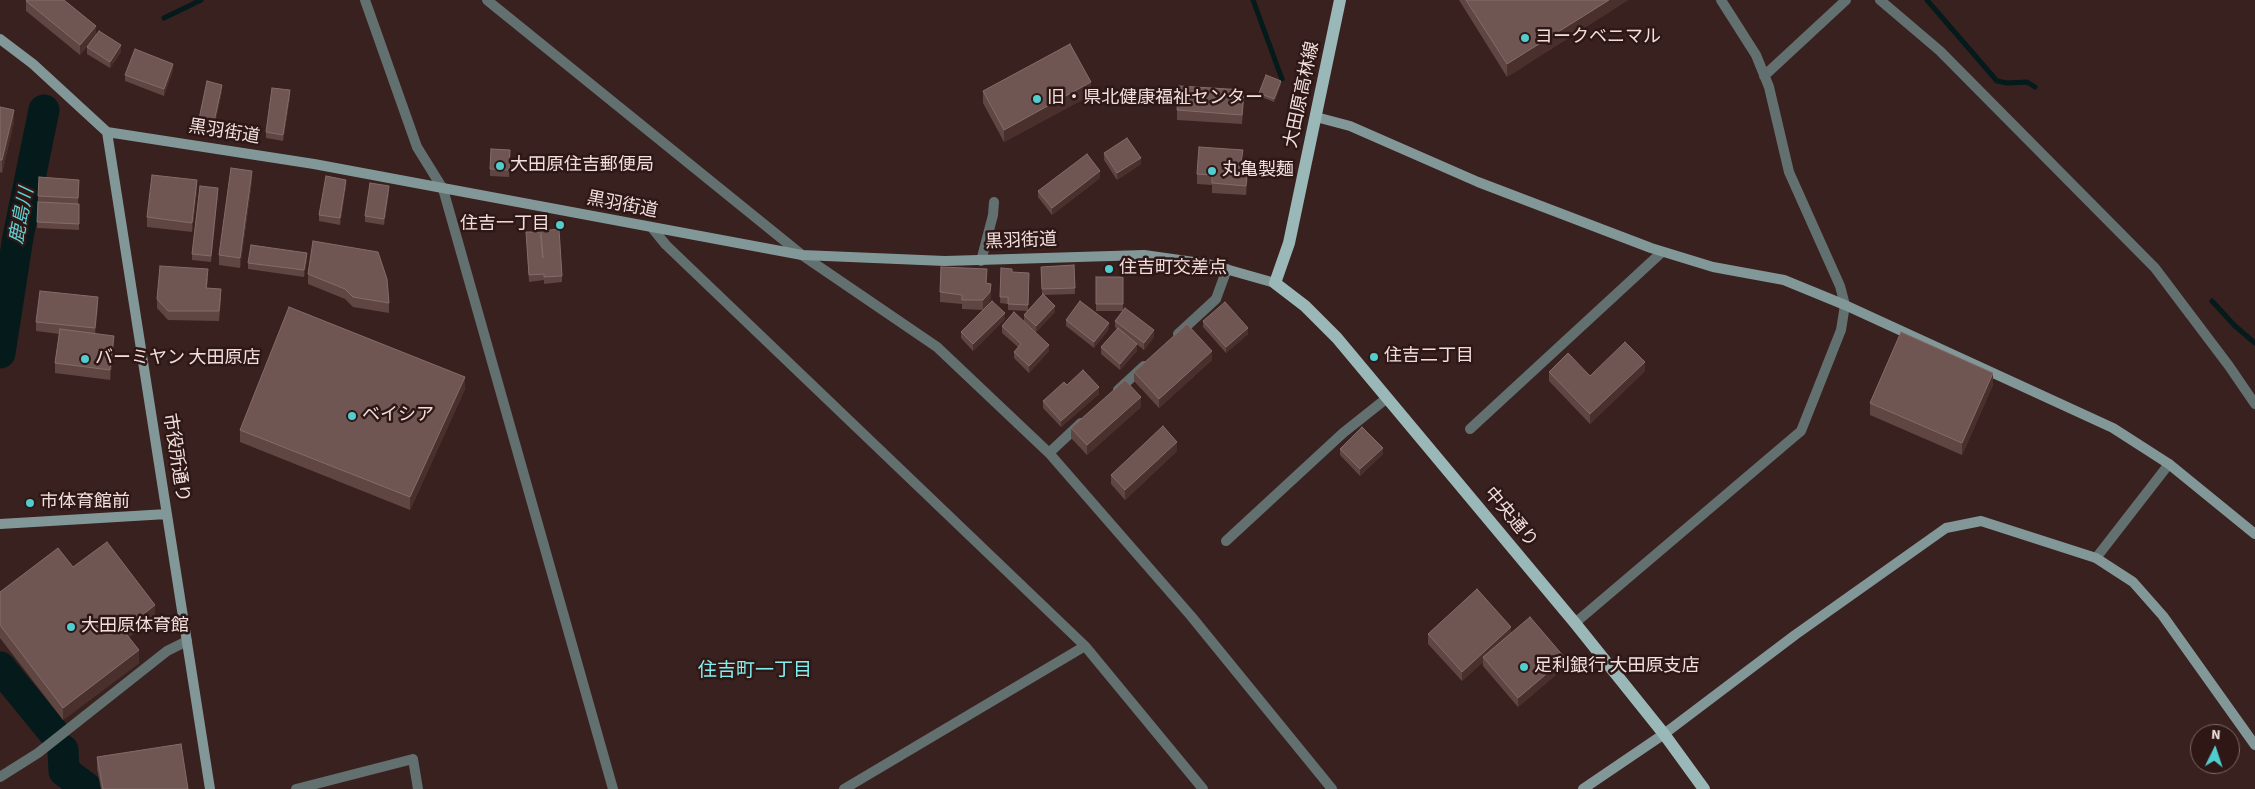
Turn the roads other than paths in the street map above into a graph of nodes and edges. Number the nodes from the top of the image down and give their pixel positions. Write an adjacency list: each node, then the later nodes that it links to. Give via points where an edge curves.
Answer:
1 (365, 0): 11 (street, via 417,147)
2 (487, 0): 15 (street)
3 (1340, 0): 9 (main road, 大田原高林線)
4 (1721, 0): 8 (street, via 1756,55)
5 (1846, 0): 8 (street)
6 (1880, 0): 24 (street, via 1940,51 2155,268)
7 (0, 39): 10 (street, via 33,64)
8 (1764, 76): 19 (street, via 1789,172 1840,286)
9 (1316, 117): 14 (street, via 1350,126 1478,182); 18 (main road, 大田原高林線, via 1289,243)
10 (107, 132): 11 (street, 黒羽街道); 29 (street, 市役所通り)
11 (444, 189): 13 (street, 黒羽街道); 43 (street)
12 (994, 202): 16 (street)
13 (654, 229): 15 (street, 黒羽街道); 36 (street, via 666,245)
14 (1662, 252): 19 (street, via 1713,268 1784,280); 26 (street)
15 (802, 255): 16 (street, 黒羽街道); 27 (street, via 937,347)
16 (981, 260): 17 (street, 黒羽街道, via 1124,254 1172,257)
17 (1227, 268): 18 (street, 黒羽街道); 20 (street, via 1216,299)
18 (1275, 283): 22 (main road, 中央通り, via 1305,306 1337,338)
19 (1845, 305): 28 (street, via 2113,428); 34 (street, via 1841,330 1801,431)
20 (1173, 339)
21 (1151, 359): 23 (street)
22 (1387, 398): 32 (street, via 1343,433); 34 (main road, 中央通り)
23 (1107, 400)
24 (2255, 404)
25 (1092, 413): 27 (street)
26 (1470, 429)
27 (1048, 453): 46 (street, via 1191,616)
28 (2169, 464): 31 (street); 33 (street)
29 (167, 514): 30 (street); 35 (street, 市役所通り)
30 (0, 524)
31 (2255, 534)
32 (1226, 541)
33 (2096, 558): 37 (street, via 1981,521 1946,528 1795,635); 38 (street, via 2133,582 2163,616)
34 (1575, 623): 37 (main road, 中央通り)
35 (187, 641): 39 (street, via 167,651 38,753); 40 (street, 市役所通り)
36 (1085, 646): 44 (street); 45 (street)
37 (1664, 734): 47 (street); 48 (main road, 中央通り)
38 (2255, 745)
39 (0, 777)
40 (210, 789)
41 (296, 789): 42 (street, via 413,759)
42 (418, 789)
43 (613, 789)
44 (844, 789)
45 (1203, 789)
46 (1332, 789)
47 (1583, 789)
48 (1704, 789)

